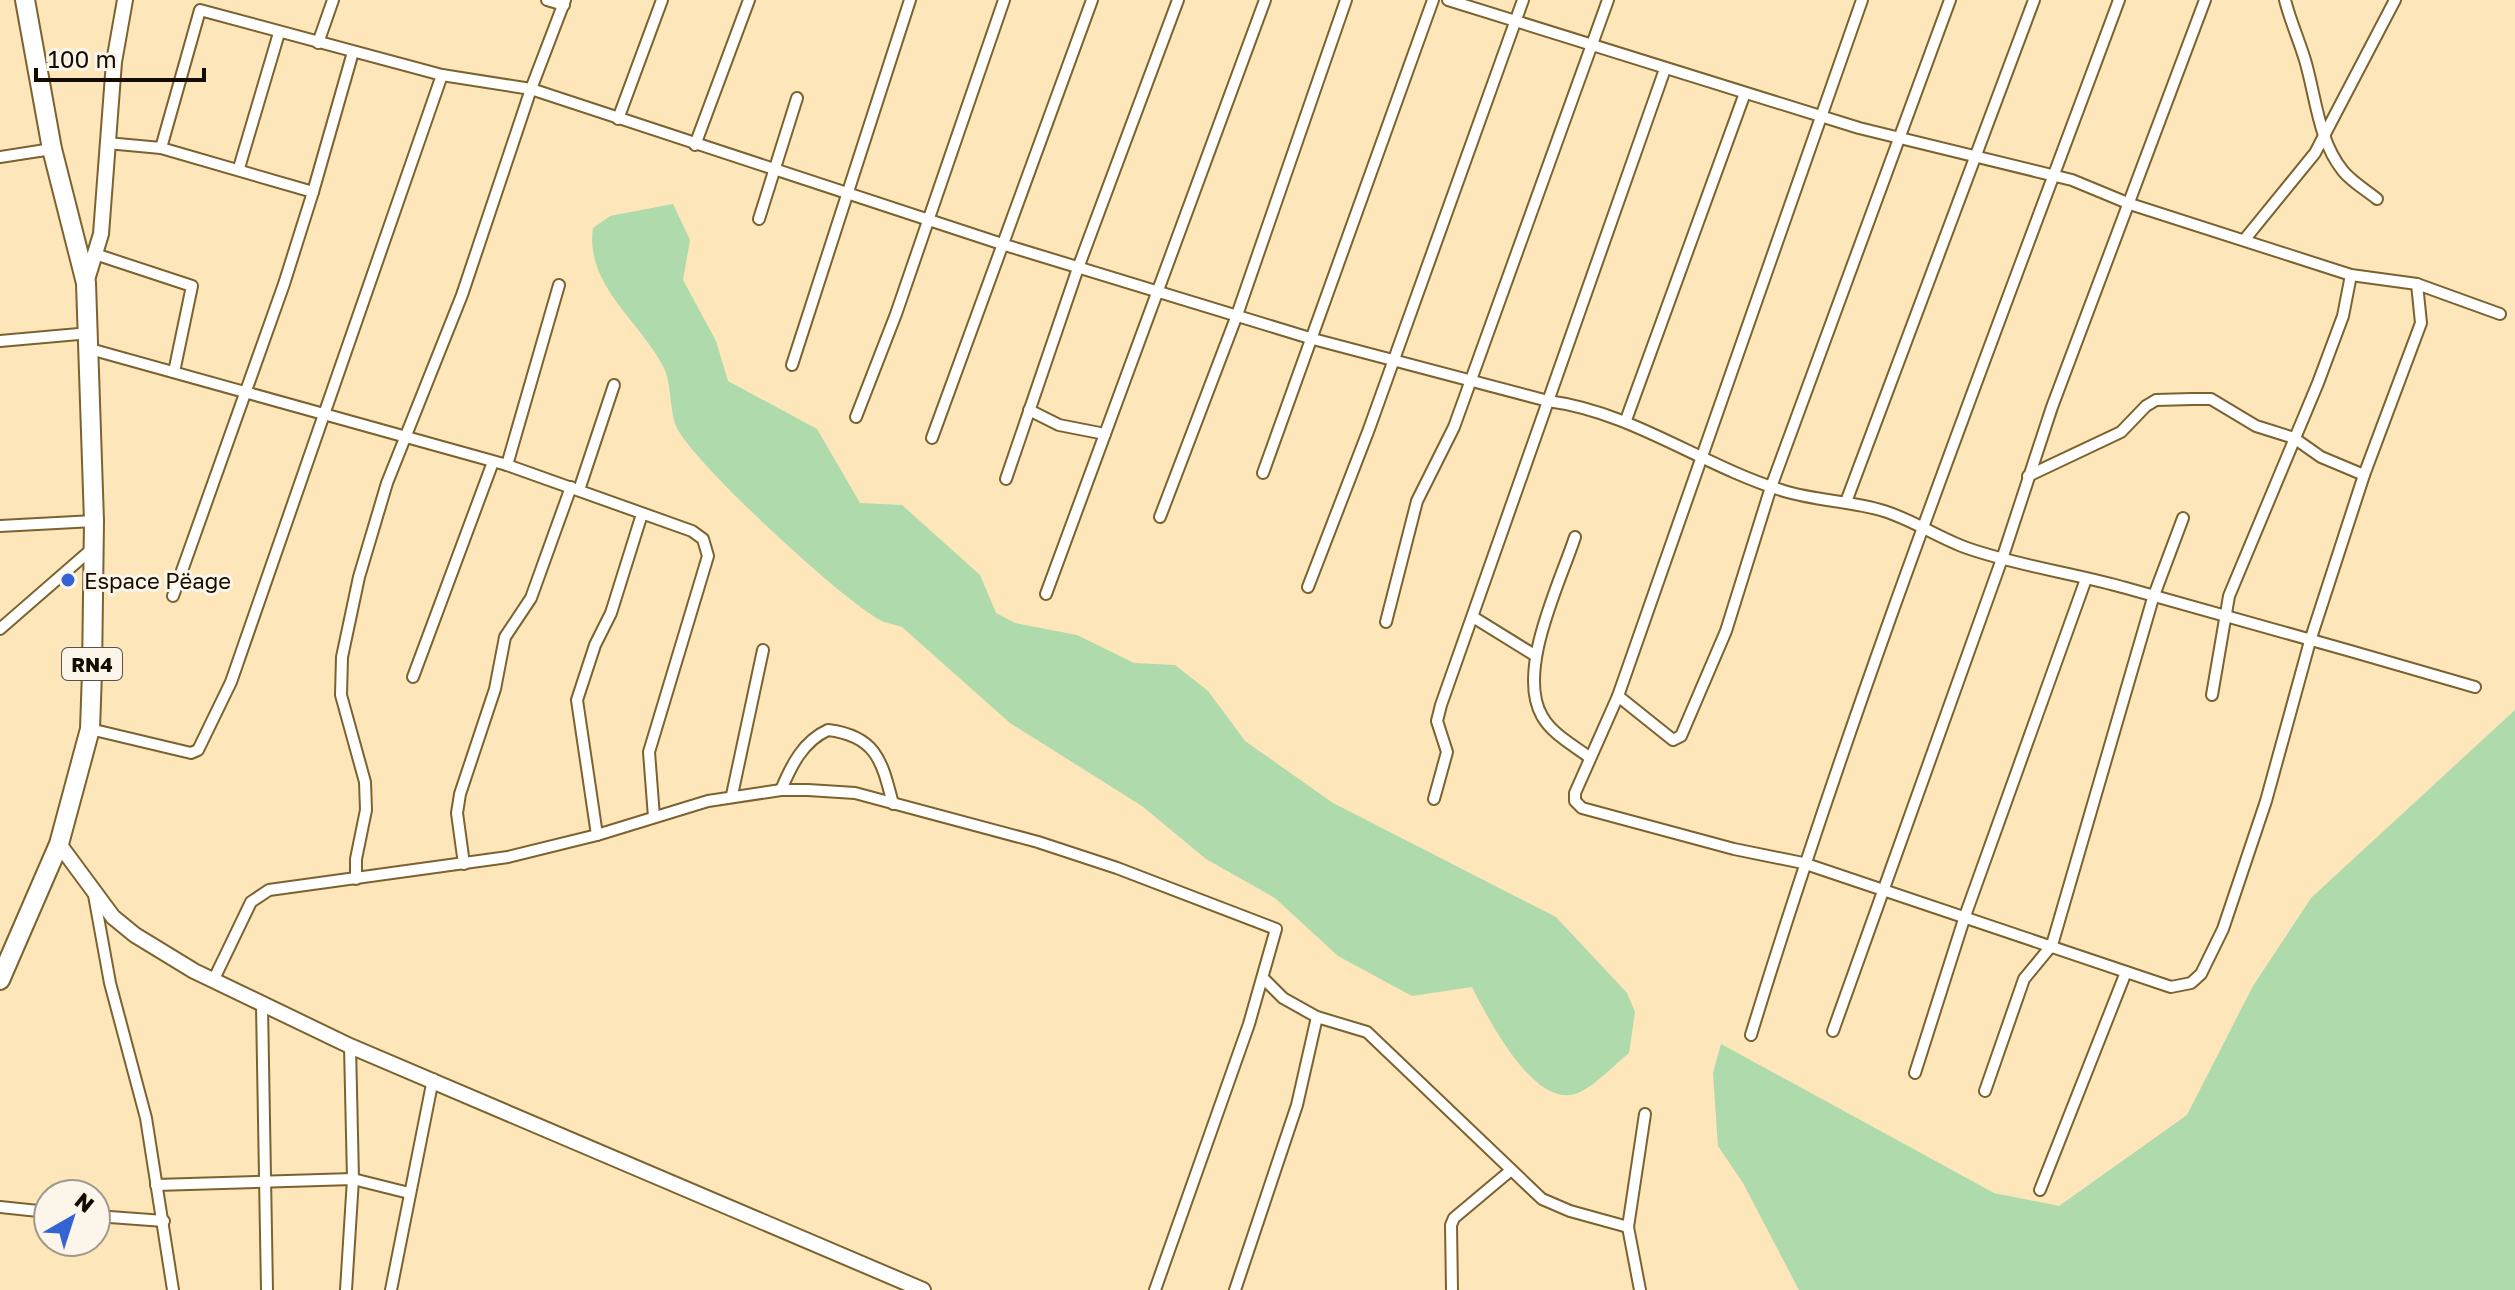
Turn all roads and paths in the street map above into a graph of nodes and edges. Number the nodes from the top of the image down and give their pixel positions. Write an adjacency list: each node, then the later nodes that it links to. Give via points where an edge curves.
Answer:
1 (25, 0): 43 (highway, RN4)
2 (125, 0): 40 (street)
3 (333, 0): 28 (street)
4 (547, 0): 24 (street)
5 (662, 0): 37 (street)
6 (749, 0): 41 (street)
7 (910, 0): 50 (street)
8 (1004, 0): 54 (street)
9 (1092, 0): 56 (street)
10 (1178, 0): 58 (street)
11 (1265, 0): 63 (street)
12 (1346, 0): 65 (street)
13 (1433, 0): 66 (street)
14 (1448, 0): 26 (street)
15 (1523, 0): 26 (street)
16 (1608, 0): 29 (street)
17 (1862, 0): 36 (street)
18 (1950, 0): 39 (street)
19 (2034, 0): 44 (street)
20 (2119, 0): 48 (street)
21 (2205, 0): 52 (street)
22 (2285, 0): 38 (street, via 2317,119)
23 (2395, 0): 38 (street)
24 (565, 3): 33 (street)
25 (202, 5): 27 (street); 42 (street)
26 (1514, 20): 29 (street); 69 (street)
27 (279, 33): 28 (street); 46 (street)
28 (318, 43): 30 (street)
29 (1592, 46): 31 (street); 72 (street)
30 (353, 52): 32 (street); 49 (street)
31 (1665, 69): 34 (street); 75 (street)
32 (442, 75): 33 (street); 77 (street)
33 (531, 89): 37 (street); 81 (street, via 491,216)
34 (1745, 93): 36 (street); 79 (street)
35 (797, 98): 47 (street)
36 (1822, 116): 39 (street); 84 (street)
37 (618, 119): 41 (street)
38 (2326, 133): 51 (street, via 2345,174); 55 (street)
39 (1900, 140): 44 (street); 91 (street)
40 (107, 143): 42 (street); 57 (street)
41 (695, 145): 47 (street)
42 (161, 148): 46 (street)
43 (52, 149): 45 (street); 60 (highway, RN4)
44 (1978, 156): 48 (street); 93 (street)
45 (0, 157)
46 (239, 168): 49 (street)
47 (773, 168): 50 (street); 53 (street)
48 (2053, 177): 52 (street); 99 (street)
49 (313, 192): 74 (street)
50 (850, 195): 54 (street); 70 (street)
51 (2377, 199)
52 (2130, 204): 55 (street); 89 (street)
53 (759, 219)
54 (928, 220): 56 (street); 78 (street)
55 (2245, 239): 59 (street)
56 (1005, 245): 58 (street); 82 (street)
57 (95, 254): 60 (street); 71 (street, via 192,286)
58 (1078, 268): 63 (street); 76 (street)
59 (2351, 275): 61 (street); 83 (street, via 2343,316)
60 (86, 283): 68 (highway, RN4)
61 (2417, 284): 64 (street); 88 (street, via 2421,323)
62 (559, 285): 86 (street)
63 (1157, 291): 65 (street); 80 (street)
64 (2500, 314)
65 (1237, 315): 66 (street); 95 (street)
66 (1313, 339): 69 (street); 87 (street)
67 (0, 341): 68 (street)
68 (90, 341): 71 (street); 97 (highway, RN4)
69 (1391, 358): 72 (street); 104 (street)
70 (792, 365)
71 (174, 372): 74 (street)
72 (1471, 379): 75 (street); 110 (street, via 1417,501)
73 (614, 385): 92 (street)
74 (245, 392): 77 (street); 106 (street)
75 (1548, 401): 79 (street, via 1582,405); 109 (street)
76 (1029, 410): 80 (street, via 1059,425); 90 (street)
77 (325, 415): 81 (street); 119 (street, via 231,682 198,750 191,753)
78 (856, 417)
79 (1626, 420): 84 (street)
80 (1105, 434): 105 (street)
81 (406, 437): 85 (street); 130 (street, via 359,577 342,657 342,707 366,796)
82 (932, 438)
83 (2294, 438): 88 (street, via 2321,457); 89 (street, via 2256,426 2211,399 2156,400 2121,432); 108 (street)
84 (1701, 460): 91 (street); 118 (street)
85 (493, 462): 86 (street); 115 (street)
86 (507, 465): 92 (street)
87 (1263, 473)
88 (2364, 475): 112 (street)
89 (2028, 476): 102 (street)
90 (1006, 479)
91 (1771, 487): 93 (street, via 1815,501); 118 (street, via 1726,631 1681,736 1673,740)
92 (575, 488): 94 (street); 129 (street, via 531,598 501,650 495,689 460,794 457,813)
93 (1846, 502): 99 (street)
94 (642, 514): 125 (street, via 692,531 703,539 708,556 649,752); 126 (street, via 577,700)
95 (1160, 517)
96 (2183, 518): 107 (street)
97 (94, 521): 98 (street); 101 (highway, RN4)
98 (0, 526)
99 (1925, 528): 102 (street, via 1969,549); 128 (street)
100 (1575, 537): 114 (street)
101 (93, 548): 111 (street); 119 (highway, RN4)
102 (2003, 556): 103 (street); 131 (street)
103 (2086, 579): 107 (street); 133 (street)
104 (1308, 587)
105 (1046, 594)
106 (173, 596)
107 (2153, 598): 108 (street); 134 (street)
108 (2224, 614): 112 (street); 117 (street)
109 (1473, 617): 114 (street); 123 (street, via 1437,721 1447,752)
110 (1386, 622)
111 (0, 629)
112 (2310, 641): 116 (street); 135 (street, via 2266,801 2223,929 2201,974 2191,983 2171,987)
113 (763, 650): 122 (street)
114 (1536, 656): 120 (street, via 1533,679 1541,715)
115 (413, 677)
116 (2475, 687)
117 (2212, 695)
118 (1618, 696): 120 (street)
119 (90, 729): 127 (highway, RN4)
120 (1589, 757): 128 (street, via 1575,793 1582,808)
121 (781, 790): 122 (street); 124 (street, via 855,793); 124 (street, via 800,754 828,730 856,738 878,755)
122 (732, 795): 125 (street)
123 (1434, 799)
124 (893, 804): 136 (street, via 1062,849 1274,926)
125 (654, 817): 126 (street)
126 (597, 835): 129 (street)
127 (59, 844): 132 (street); 137 (highway, RN4)
128 (1803, 863): 131 (street); 142 (street)
129 (464, 864): 130 (street)
130 (356, 879): 138 (street, via 269,890 251,902)
131 (1884, 889): 133 (street); 141 (street)
132 (94, 895): 138 (street, via 135,935); 151 (street, via 110,983 146,1118)
133 (1965, 916): 134 (street); 144 (street)
134 (2052, 945): 135 (street); 146 (street, via 2024,979)
135 (2126, 972): 152 (street)
136 (1263, 978): 140 (street, via 1283,998); 164 (street)
137 (0, 980)
138 (213, 981): 139 (street)
139 (262, 1006): 143 (street); 150 (street)
140 (1317, 1017): 148 (street, via 1367,1032); 165 (street, via 1297,1105)
141 (1833, 1031)
142 (1751, 1035)
143 (350, 1046): 145 (street); 149 (street)
144 (1915, 1073)
145 (433, 1079): 153 (street); 163 (street)
146 (1985, 1091)
147 (1645, 1114): 158 (street)
148 (1510, 1171): 158 (street, via 1542,1199); 166 (street, via 1451,1225)
149 (353, 1179): 150 (street); 153 (street); 161 (street)
150 (265, 1184): 151 (street); 160 (street)
151 (156, 1185): 157 (street)
152 (2040, 1190)
153 (409, 1193): 162 (street)
154 (0, 1207): 155 (street)
155 (32, 1210)
156 (112, 1217): 157 (street)
157 (164, 1221): 159 (street)
158 (1628, 1227): 167 (street)
159 (173, 1290)
160 (267, 1290)
161 (346, 1290)
162 (391, 1290)
163 (923, 1290)
164 (1155, 1290)
165 (1235, 1290)
166 (1452, 1290)
167 (1640, 1290)

